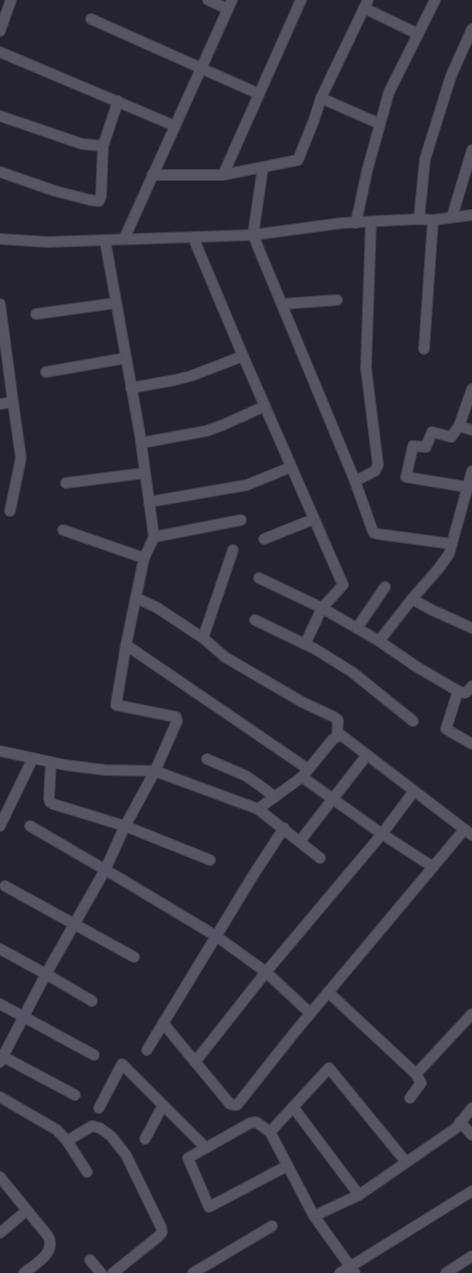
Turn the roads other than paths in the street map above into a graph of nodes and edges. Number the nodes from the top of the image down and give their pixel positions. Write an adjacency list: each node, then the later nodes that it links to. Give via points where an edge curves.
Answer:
1 (11, 0): 9 (street)
2 (208, 0): 5 (street)
3 (301, 0): 13 (street)
4 (435, 0): 10 (street)
5 (230, 4): 12 (street)
6 (366, 4): 10 (street); 14 (street)
7 (91, 19): 12 (street)
8 (472, 30): 27 (street, via 451,76 425,159)
9 (0, 31)
10 (418, 34): 17 (street, via 389,92)
11 (0, 52): 15 (street)
12 (201, 68): 13 (street); 18 (street)
13 (259, 94): 24 (street)
14 (321, 98): 17 (street); 21 (street, via 298,160)
15 (118, 101): 18 (street); 19 (street)
16 (0, 116): 19 (street, via 82,144)
17 (380, 124): 30 (street)
18 (175, 126): 23 (street)
19 (103, 146): 22 (street, via 99,201 54,191)
20 (472, 150): 26 (street)
21 (263, 167): 24 (street); 31 (street)
22 (0, 172)
23 (152, 175): 24 (street); 34 (street)
24 (223, 175)
25 (472, 215): 26 (street)
26 (452, 217): 28 (street)
27 (419, 219): 28 (street); 29 (street)
28 (433, 220): 41 (street)
29 (371, 222): 30 (street); 56 (street, via 366,368 378,465 375,471)
30 (356, 223): 31 (street)
31 (253, 235): 32 (street); 39 (street)
32 (193, 237): 34 (street); 42 (street)
33 (0, 239): 35 (street, via 48,242)
34 (124, 239): 35 (street)
35 (105, 240): 37 (street)
36 (337, 300): 39 (street)
37 (116, 302): 40 (street); 43 (street)
38 (0, 304): 47 (street)
39 (282, 304): 56 (street)
40 (36, 314)
41 (424, 349)
42 (244, 356): 45 (street, via 191,376); 49 (street)
43 (126, 358): 44 (street); 45 (street)
44 (46, 372)
45 (131, 388): 52 (street)
46 (472, 389): 50 (street)
47 (13, 402): 48 (street); 60 (street, via 22,458)
48 (0, 404)
49 (265, 406): 52 (street, via 206,431); 53 (street)
50 (459, 426): 51 (street); 58 (street, via 451,436 432,432 426,447 413,446 406,477)
51 (472, 430)
52 (141, 443): 55 (street)
53 (292, 467): 59 (street, via 240,486); 61 (street)
54 (472, 471): 58 (street)
55 (146, 473): 57 (street); 59 (street)
56 (354, 481): 66 (street, via 374,532)
57 (66, 483)
58 (467, 487): 66 (street)
59 (149, 502): 64 (street)
60 (10, 511)
61 (314, 519): 65 (street); 73 (street, via 343,585)
62 (241, 520): 64 (street)
63 (63, 530): 68 (street)
64 (154, 537): 68 (street)
65 (264, 539)
66 (452, 544): 72 (street, via 439,568)
67 (233, 550): 77 (street)
68 (144, 558): 71 (street)
69 (259, 578): 73 (street)
70 (385, 587): 76 (street)
71 (136, 598): 77 (street, via 156,607); 80 (street)
72 (412, 599): 75 (street); 78 (street)
73 (322, 608): 76 (street); 79 (street)
74 (255, 620): 79 (street)
75 (472, 627)
76 (357, 628): 78 (street)
77 (203, 638): 84 (street, via 225,657 338,720)
78 (379, 641): 82 (street)
79 (305, 644): 83 (street, via 352,672)
80 (126, 645): 91 (street, via 116,704 176,717 177,721); 92 (street)
81 (472, 686): 82 (street, via 465,693)
82 (458, 691): 85 (street, via 446,729)
83 (413, 721)
84 (337, 737): 87 (street, via 341,735); 92 (street)
85 (472, 744)
86 (0, 751): 88 (street)
87 (367, 755): 93 (street); 95 (street)
88 (33, 758): 90 (street); 97 (street)
89 (207, 759): 94 (street, via 246,776)
90 (51, 762): 91 (street, via 104,770); 99 (street, via 50,802)
91 (155, 771): 96 (street); 99 (street)
92 (305, 773): 94 (street); 95 (street)
93 (414, 791): 101 (street); 102 (street)
94 (275, 797): 96 (street)
95 (332, 798): 102 (street); 103 (street)
96 (258, 809): 100 (street)
97 (0, 826)
98 (30, 826): 107 (street)
99 (125, 826): 105 (street); 107 (street)
100 (284, 828): 103 (street); 110 (street)
101 (468, 832): 106 (street)
102 (382, 834): 106 (street); 113 (street)
103 (300, 841): 104 (street)
104 (320, 858)
105 (210, 860)
106 (433, 867): 115 (street)
107 (105, 870): 109 (street); 110 (street)
108 (5, 886): 109 (street)
109 (75, 924): 112 (street); 114 (street)
110 (216, 936): 113 (street); 121 (street)
111 (0, 949): 114 (street)
112 (134, 957)
113 (266, 972): 118 (street); 125 (street)
114 (46, 974): 116 (street); 120 (street)
115 (328, 992): 118 (street); 126 (street)
116 (92, 1000)
117 (0, 1004): 120 (street)
118 (310, 1013): 125 (street, via 234,1106)
119 (472, 1014): 126 (street)
120 (24, 1017): 123 (street); 124 (street)
121 (163, 1023): 122 (street); 125 (street)
122 (147, 1050)
123 (94, 1054)
124 (1, 1058): 127 (street)
125 (196, 1062)
126 (416, 1074): 129 (street, via 421,1083)
127 (76, 1095)
128 (0, 1097): 138 (street, via 57,1130)
129 (410, 1098)
130 (163, 1105): 132 (street, via 122,1064); 137 (street); 139 (street)
131 (293, 1107): 135 (street); 140 (street, via 328,1068); 145 (street)
132 (99, 1108)
133 (471, 1111): 134 (street)
134 (460, 1122): 136 (street); 140 (street)
135 (270, 1132): 139 (street, via 256,1122 250,1123); 141 (street)
136 (472, 1135)
137 (145, 1139)
138 (67, 1141): 142 (street); 156 (street, via 95,1126 111,1136 126,1154 161,1227 159,1236)
139 (206, 1148): 141 (street, via 188,1158 209,1207)
140 (406, 1162): 145 (street)
141 (287, 1166): 147 (street)
142 (87, 1172)
143 (0, 1178): 146 (street)
144 (472, 1192): 152 (street)
145 (359, 1195): 147 (street)
146 (26, 1211): 149 (street); 154 (street, via 48,1236 51,1246)
147 (314, 1216): 152 (street)
148 (272, 1226): 153 (street)
149 (0, 1232)
150 (472, 1256): 158 (street)
151 (90, 1260): 155 (street)
152 (353, 1269): 157 (street)
153 (198, 1272)
154 (24, 1273)
155 (101, 1273)
156 (113, 1273)
157 (340, 1273)
158 (446, 1273)

